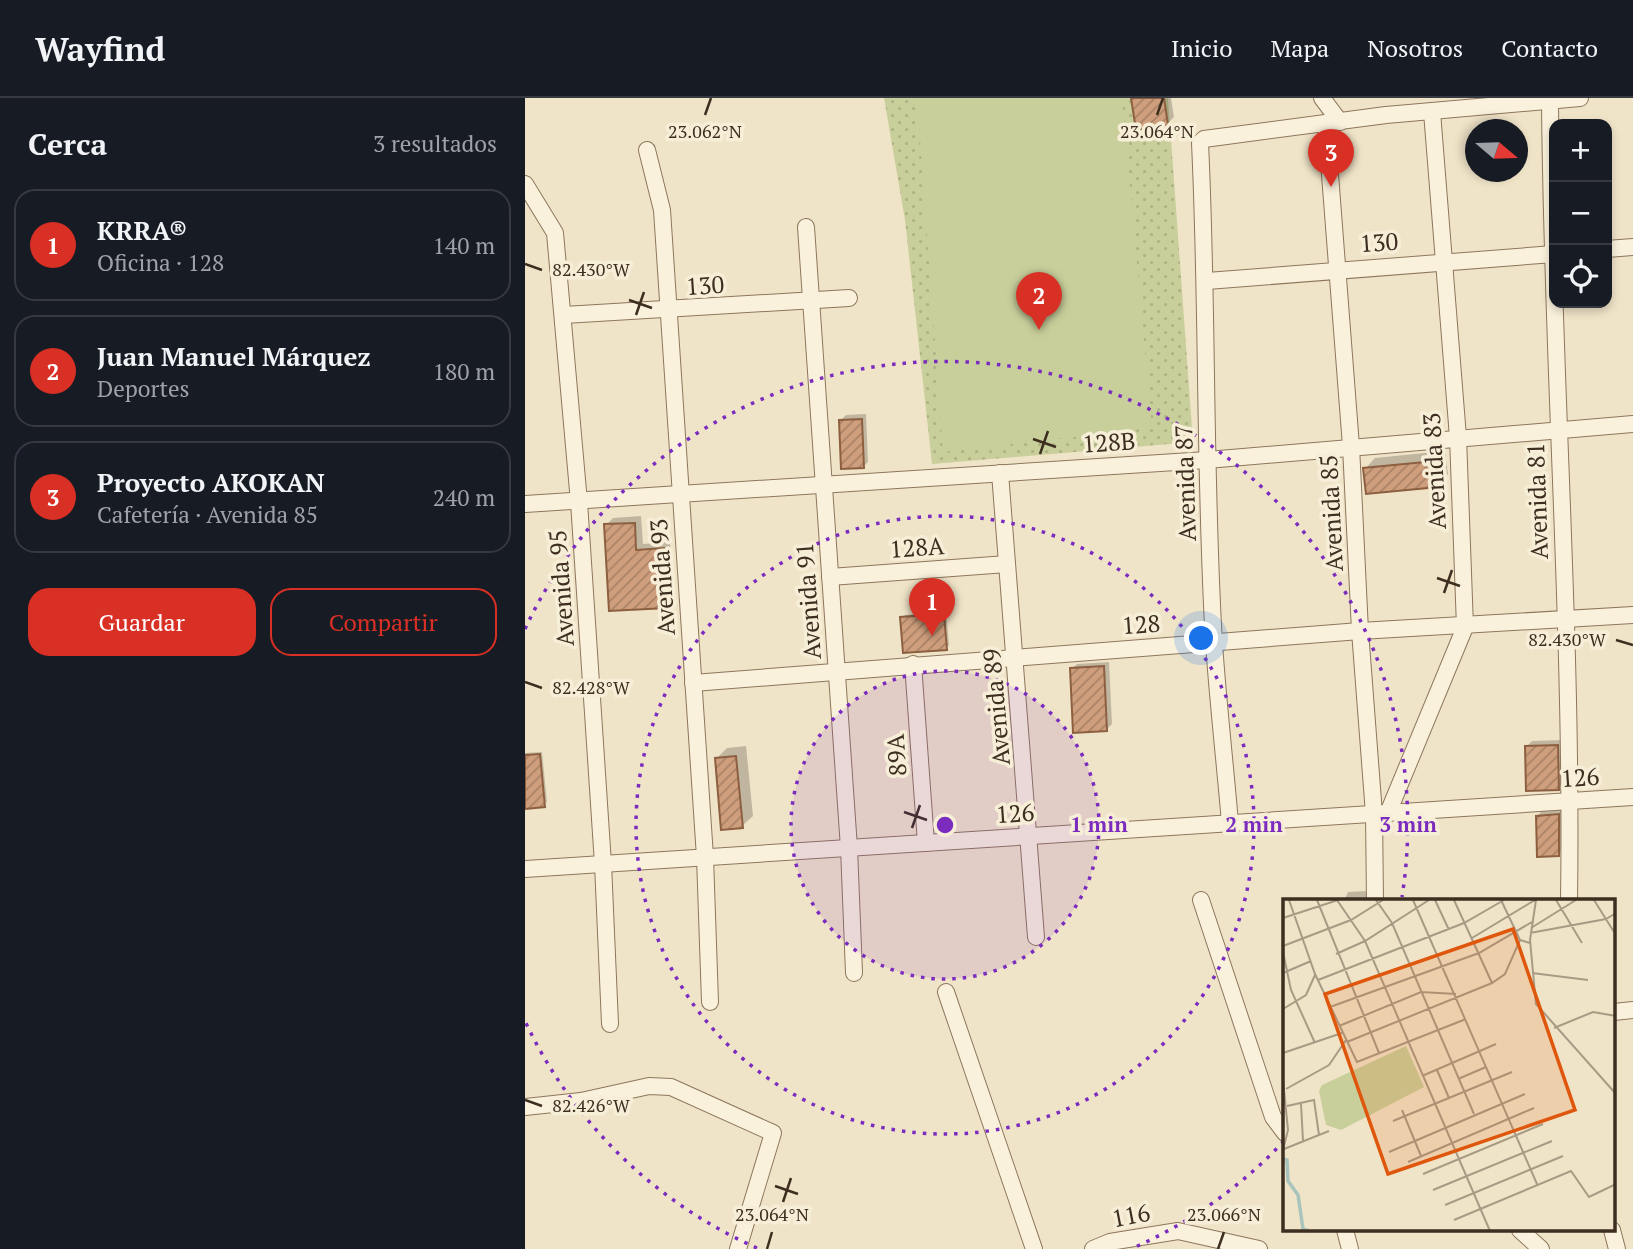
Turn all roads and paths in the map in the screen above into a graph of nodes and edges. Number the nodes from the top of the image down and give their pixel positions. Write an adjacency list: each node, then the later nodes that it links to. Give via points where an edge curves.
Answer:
1 (1322, 98): 7 (street)
2 (1385, 98): 6 (street)
3 (1580, 98): 4 (street)
4 (1550, 100): 5 (street); 11 (street, Avenida 81)
5 (1432, 112): 6 (street); 15 (street, Avenida 83)
6 (1386, 115): 7 (street)
7 (1333, 123): 16 (street, Avenida 85); 17 (street, Avenida 87, via 1202,141)
8 (647, 150): 21 (street, Avenida 93, via 662,210)
9 (525, 184): 22 (street, Avenida 95, via 555,233)
10 (806, 227): 19 (street, Avenida 91)
11 (1553, 245)
12 (1633, 247): 13 (street)
13 (1612, 249)
14 (1549, 254): 15 (street, 130)
15 (1443, 261): 16 (street, 130); 25 (street, Avenida 83)
16 (1337, 268): 17 (street, 130); 26 (street, Avenida 85)
17 (1206, 281): 27 (street, Avenida 87)
18 (849, 298): 19 (street, 130)
19 (810, 302): 21 (street, 130); 29 (street, Avenida 91)
20 (1555, 308): 24 (street, Avenida 81)
21 (668, 311): 22 (street, 130); 30 (street, Avenida 93)
22 (564, 315): 31 (street, Avenida 95)
23 (1633, 424): 24 (street, 128B)
24 (1559, 428): 25 (street, 128B); 36 (street, Avenida 81)
25 (1458, 438): 26 (street, 128B); 37 (street, Avenida 83)
26 (1351, 446): 27 (street, 128B); 38 (street, Avenida 85)
27 (1207, 460): 28 (street, 128B); 39 (street, Avenida 87)
28 (1000, 473): 29 (street, 128B); 33 (street, Avenida 89)
29 (824, 485): 30 (street, 128B); 34 (street, Avenida 91)
30 (680, 495): 31 (street, 128B); 43 (street, Avenida 93)
31 (579, 502): 32 (street, 128B); 52 (street, Avenida 95)
32 (525, 505)
33 (1006, 564): 34 (street, 128A); 40 (street, Avenida 89)
34 (830, 577): 42 (street, Avenida 91)
35 (1633, 615): 36 (street, 128)
36 (1565, 621): 37 (street, 128); 45 (street, Avenida 81)
37 (1465, 627): 38 (street, 128); 46 (street, Avenida 83)
38 (1360, 631): 39 (street, 128); 46 (street, Avenida 85)
39 (1214, 643): 40 (street, 128); 47 (street, Avenida 87)
40 (1016, 656): 41 (street, 128); 48 (street, Avenida 89)
41 (913, 664): 42 (street, 128); 49 (street, 89A)
42 (837, 671): 43 (street, 128); 50 (street, Avenida 91)
43 (693, 683): 51 (street, Avenida 93)
44 (1633, 797): 45 (street, 126)
45 (1570, 801): 46 (street, 126); 55 (street, Avenida 81)
46 (1381, 813): 47 (street, 126); 54 (street, Avenida 85)
47 (1230, 823): 48 (street, 126)
48 (1031, 836): 49 (street, 126); 57 (street, Avenida 89)
49 (926, 843): 50 (street, 126)
50 (849, 848): 51 (street, 126); 58 (street, Avenida 91)
51 (705, 857): 52 (street, 126); 60 (street, Avenida 93)
52 (603, 864): 53 (street, 126); 63 (street, Avenida 95)
53 (525, 869)
54 (1375, 899)
55 (1569, 899)
56 (1201, 900): 65 (street, via 1273,1117)
57 (1036, 936)
58 (853, 973)
59 (946, 992): 70 (street)
60 (710, 1002)
61 (1633, 1010): 62 (street)
62 (1615, 1012)
63 (610, 1024)
64 (525, 1107): 69 (street, via 649,1086 671,1087 773,1133)
65 (1283, 1130)
66 (1346, 1232): 73 (street)
67 (1522, 1232): 74 (street)
68 (1613, 1232): 75 (street)
69 (738, 1249)
70 (1034, 1249)
71 (1093, 1249): 72 (street, 116, via 1178,1231)
72 (1259, 1249)
73 (1350, 1249)
74 (1541, 1249)
75 (1617, 1249)

